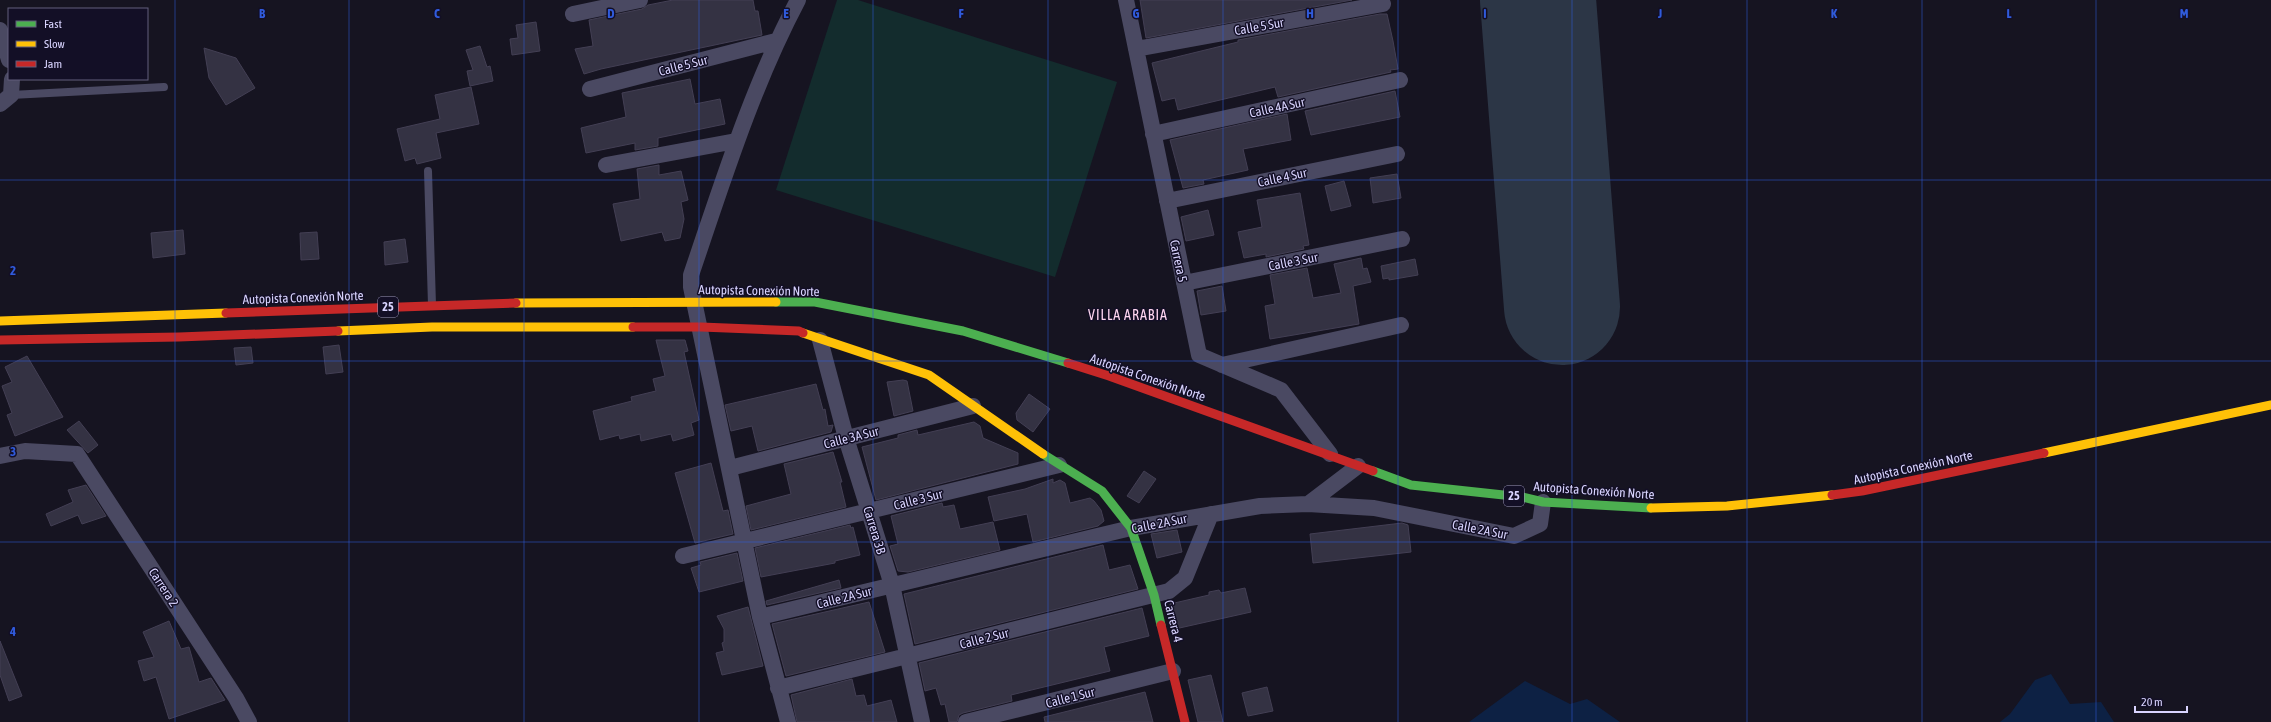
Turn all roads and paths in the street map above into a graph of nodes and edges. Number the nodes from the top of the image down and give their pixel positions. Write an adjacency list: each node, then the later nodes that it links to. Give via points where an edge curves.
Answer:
1 (640, 0): 5 (street)
2 (798, 0): 7 (street)
3 (1126, 0): 8 (street, Carrera 5)
4 (1383, 4): 8 (street, Calle 5 Sur)
5 (573, 14)
6 (0, 30): 9 (street)
7 (776, 41): 13 (street, Calle 5 Sur); 16 (street)
8 (1136, 49): 15 (street, Carrera 5)
9 (8, 57)
10 (12, 80): 14 (street)
11 (1400, 80): 15 (street, Calle 4A Sur)
12 (164, 88): 14 (lane)
13 (590, 89)
14 (6, 99)
15 (1153, 134): 20 (street, Carrera 5)
16 (736, 141): 18 (street); 26 (street, via 691,275 691,287)
17 (1397, 154): 20 (street, Calle 4 Sur)
18 (606, 165)
19 (428, 171): 23 (lane)
20 (1167, 201): 22 (street, Carrera 5)
21 (1402, 239): 22 (street, Calle 3 Sur)
22 (1184, 283): 29 (street, Carrera 5, via 1198,355)
23 (432, 320): 26 (main road, Carrera 4); 27 (main road, Carrera 4, via 179,337)
24 (0, 321): 33 (main road, Autopista Conexión Norte / 25, bridge, via 533,302 815,302 963,331 1109,376)
25 (1401, 325): 29 (street)
26 (701, 328): 28 (main road, Carrera 4, via 799,331); 37 (street)
27 (0, 340)
28 (820, 340): 31 (main road, Carrera 4, via 929,375); 32 (street, Carrera 3B)
29 (1222, 365): 33 (street, Carrera 5, via 1281,390)
30 (2271, 405): 38 (main road, Autopista Conexión Norte / 25, via 1862,491 1790,501 1727,506 1637,508)
31 (973, 406): 32 (street, Calle 3A Sur); 35 (main road, Carrera 4)
32 (846, 438): 37 (street, Calle 3A Sur); 40 (street, Carrera 3B)
33 (1330, 454): 36 (main road, Autopista Conexión Norte / 25)
34 (0, 456): 51 (street, Carrera 2, via 25,451 77,454 236,698)
35 (1059, 465): 40 (street, Calle 3 Sur); 42 (main road, Carrera 4, via 1102,491)
36 (1358, 466): 38 (main road, Autopista Conexión Norte / 25, via 1412,485 1522,497); 39 (street)
37 (730, 468): 43 (street)
38 (1543, 502): 39 (street, Calle 2A Sur, via 1540,524 1514,536 1374,508)
39 (1308, 504): 41 (street, Calle 2A Sur, via 1260,506)
40 (869, 511): 43 (street, Calle 3 Sur); 45 (street, Carrera 3B)
41 (1211, 514): 42 (street, Calle 2A Sur); 46 (street, Calle 2 Sur, via 1185,578 1169,591)
42 (1131, 528): 45 (street, Calle 2A Sur); 46 (main road, Carrera 4)
43 (745, 541): 44 (street, Calle 3 Sur); 47 (street)
44 (683, 556)
45 (892, 585): 47 (street, Calle 2A Sur); 48 (street, Carrera 3B)
46 (1154, 595): 48 (street, Calle 2 Sur); 49 (main road, Carrera 4)
47 (760, 617): 50 (street)
48 (908, 657): 50 (street, Calle 2 Sur); 53 (street, Carrera 3B)
49 (1173, 671): 54 (street, Calle 1 Sur); 55 (main road, Carrera 4)
50 (778, 688): 52 (street)
51 (249, 722)
52 (788, 722)
53 (922, 722)
54 (966, 722)
55 (1185, 722)

